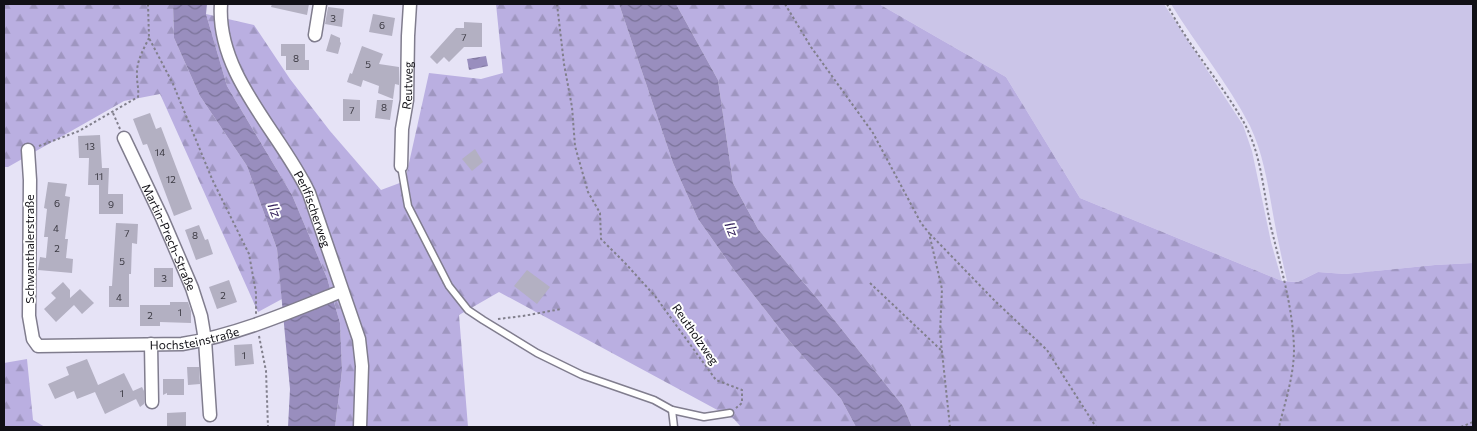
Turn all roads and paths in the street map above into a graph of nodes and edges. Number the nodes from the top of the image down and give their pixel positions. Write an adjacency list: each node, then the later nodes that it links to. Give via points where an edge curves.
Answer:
1 (148, 4): 9 (path)
2 (221, 4): 16 (street, Perlfischerweg, via 222,29 231,60 246,91 309,193 328,247)
3 (320, 4): 8 (street)
4 (410, 4): 13 (street, Reutweg)
5 (557, 4): 26 (path, Reutholzweg, via 575,146 588,192 600,213 600,239 655,296 716,380 742,390 742,403)
6 (785, 4): 14 (path, via 811,47 873,133)
7 (1167, 4): 34 (path, via 1243,122 1256,148 1285,282 1294,350)
8 (315, 35)
9 (149, 38): 10 (path, via 139,57 136,75 138,97); 19 (path, via 249,254)
10 (112, 113): 11 (path); 12 (path, via 79,131)
11 (124, 138): 20 (street, Martin-Prech-Straße, via 192,288)
12 (28, 150): 22 (street, Schwanthalerstraße, via 29,316 33,339)
13 (402, 166): 18 (lane, via 408,206 434,257 454,292 468,310)
14 (929, 232): 23 (path, via 942,289); 33 (path, via 1047,350)
15 (870, 283): 23 (path)
16 (338, 293): 19 (street, Hochsteinstraße); 30 (street, Perlfischerweg, via 359,339 362,366)
17 (561, 309): 18 (path)
18 (483, 320): 25 (lane, via 537,353 582,375 654,400)
19 (262, 321): 20 (street, Hochsteinstraße); 29 (path)
20 (205, 340): 21 (street, Hochsteinstraße); 27 (street, Martin-Prech-Straße)
21 (150, 344): 22 (street, Hochsteinstraße); 24 (street)
22 (38, 346)
23 (942, 351): 32 (path)
24 (152, 402)
25 (672, 410): 26 (lane, via 704,417); 31 (lane)
26 (730, 413)
27 (210, 415)
28 (1473, 422): 35 (path)
29 (268, 427)
30 (360, 427)
31 (674, 427)
32 (950, 427)
33 (1096, 427)
34 (1279, 427)
35 (1461, 427)

